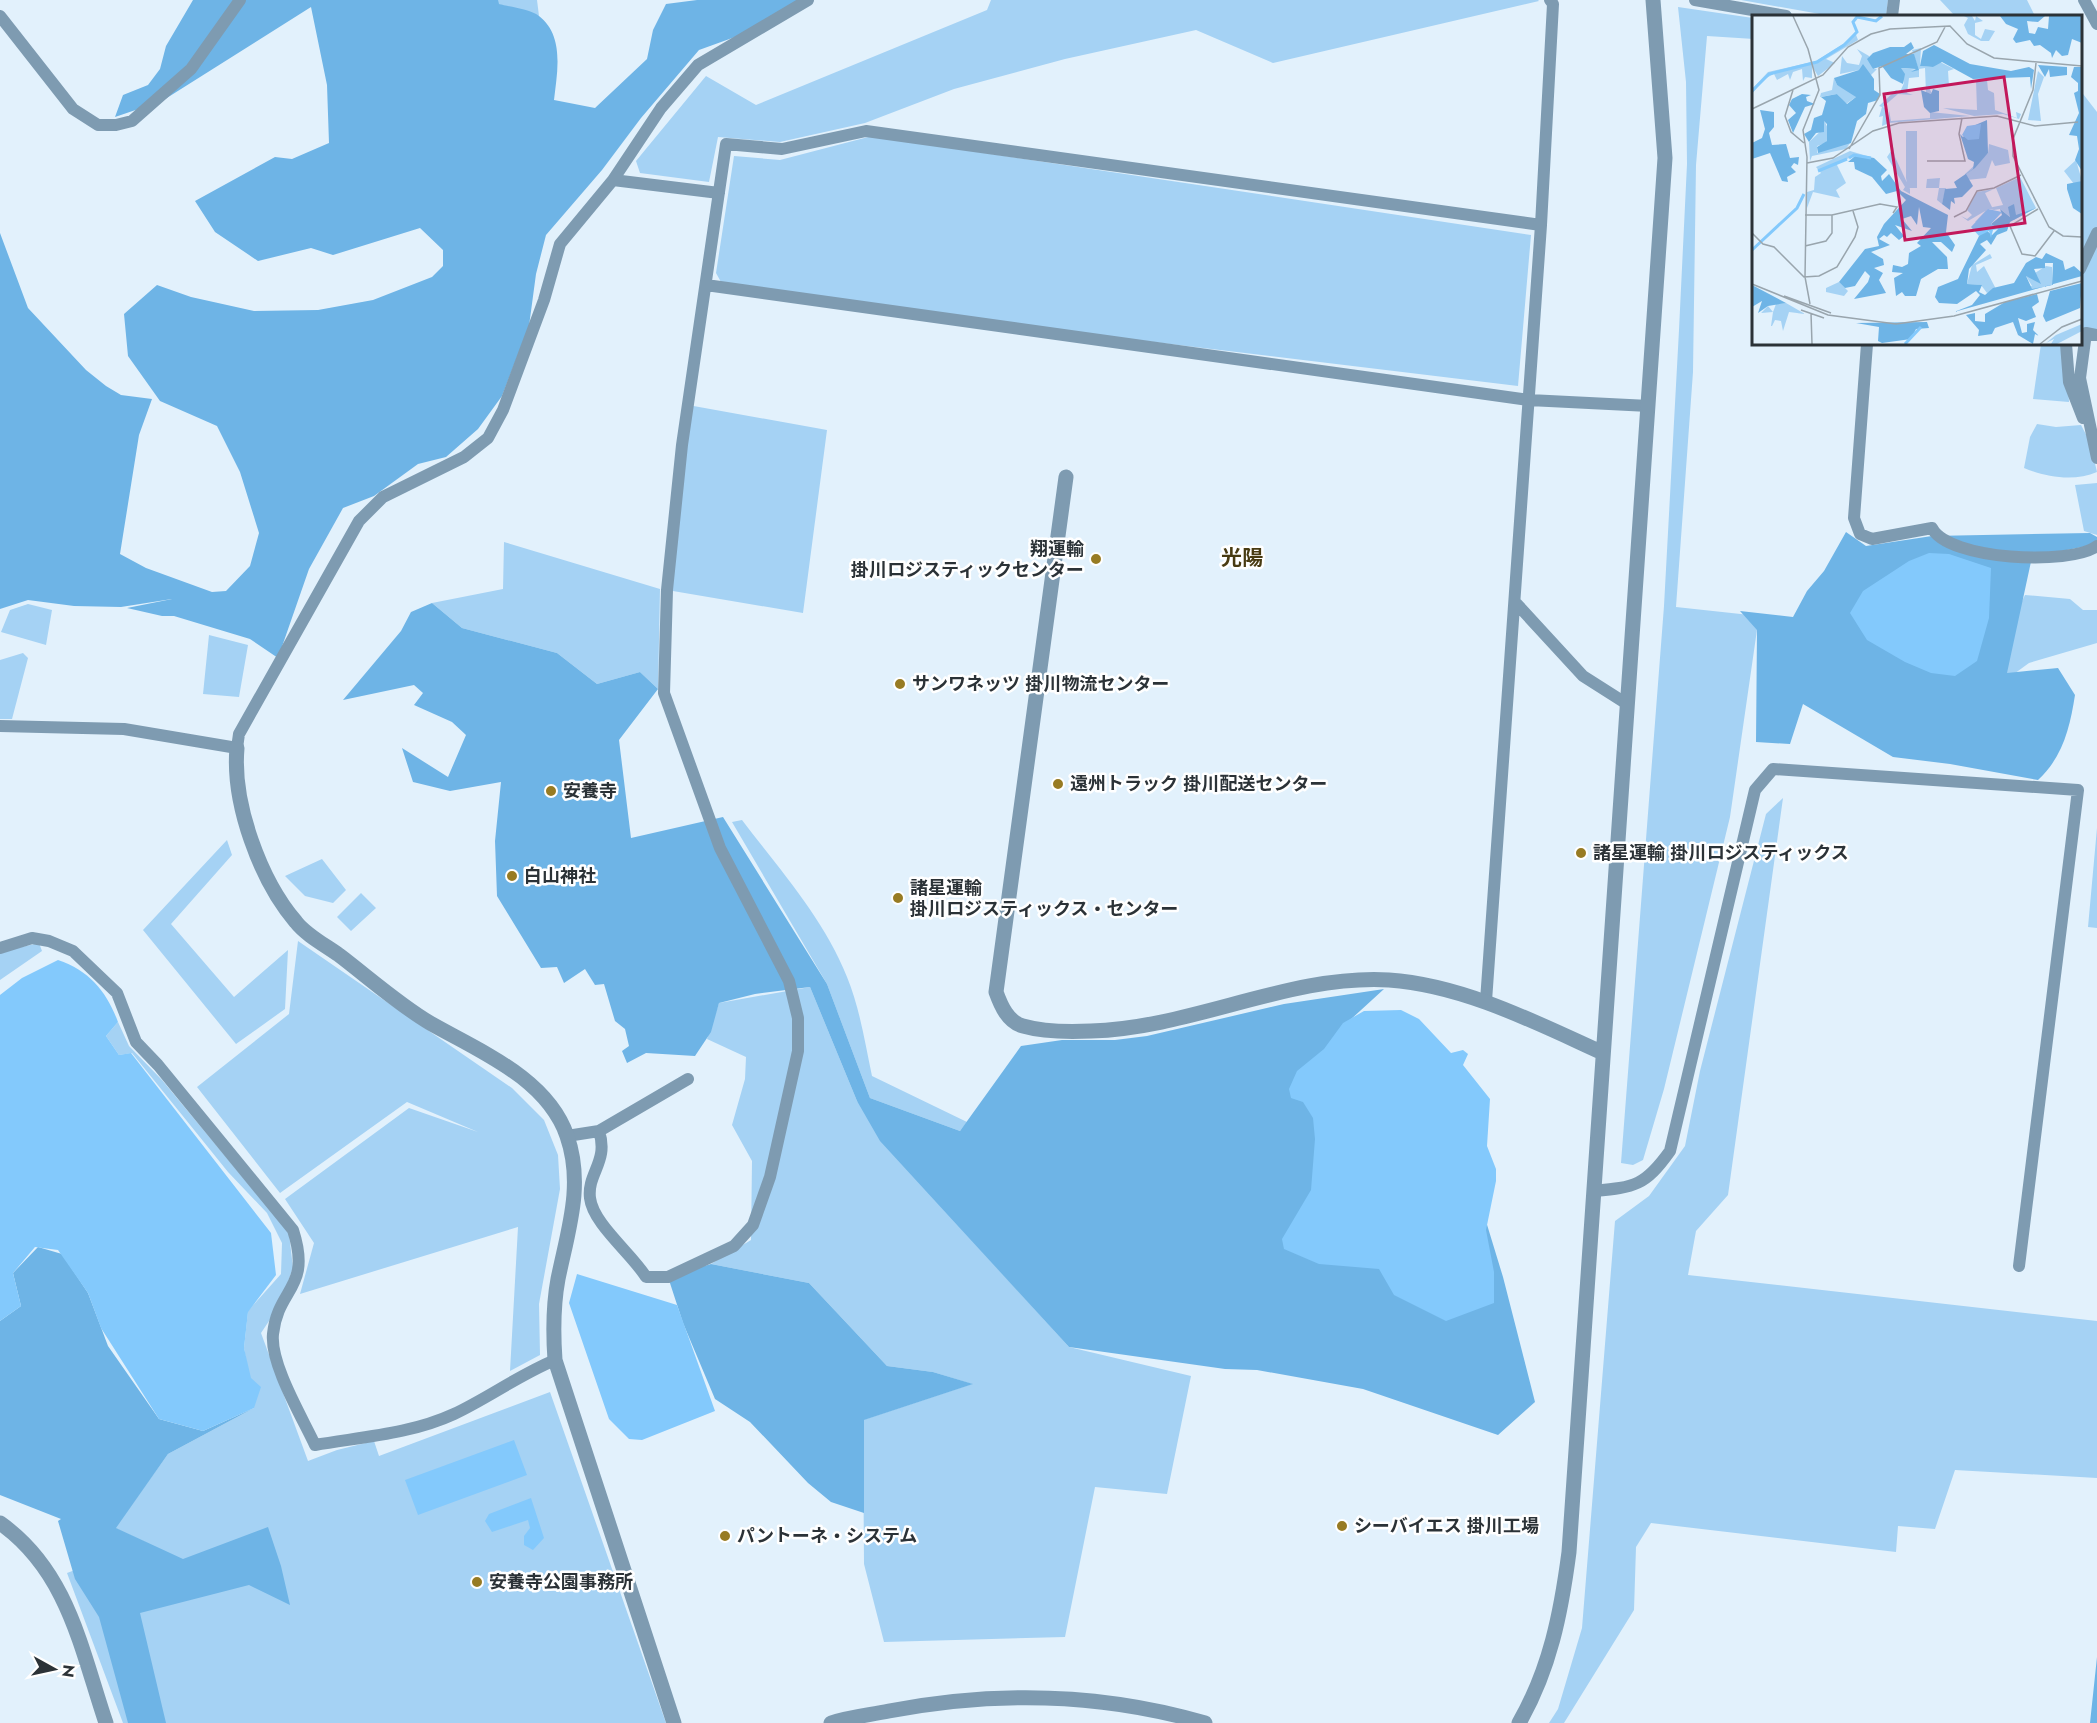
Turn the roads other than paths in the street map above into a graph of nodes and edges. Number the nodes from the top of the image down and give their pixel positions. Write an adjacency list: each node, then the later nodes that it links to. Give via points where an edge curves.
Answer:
1 (240, 0): 10 (street, via 191,69 132,121 116,125 98,125 73,109)
2 (808, 0): 12 (street, via 698,65 661,108)
3 (1550, 0): 14 (street, via 1553,4)
4 (1653, 0): 22 (street, via 1665,158)
5 (1695, 0): 8 (street)
6 (1894, 0): 9 (street)
7 (2084, 0): 11 (street)
8 (1780, 15)
9 (1892, 15)
10 (0, 16)
11 (2097, 24)
12 (613, 180): 13 (street); 30 (street, via 560,244 544,300 503,410 488,438 464,457 383,497 359,521 239,734)
13 (719, 193): 14 (street, via 726,144 782,149 867,130); 17 (street)
14 (1541, 225): 21 (street)
15 (2097, 233): 16 (street)
16 (2082, 265)
17 (706, 285): 21 (street); 35 (street, via 666,590 664,693 720,848 789,981 798,1018 798,1051 770,1177 753,1225 734,1246 668,1277 646,1277 593,1212 589,1196 604,1147)
18 (2097, 335): 23 (street, via 2086,333 2080,378)
19 (1867, 345): 26 (street, via 1854,518 1860,534 1872,539 1932,528 1936,535 1961,548 2027,559 2077,553)
20 (2066, 345): 23 (street, via 2069,381)
21 (1529, 399): 22 (street); 27 (street)
22 (1649, 406): 28 (street)
23 (2093, 443): 24 (street)
24 (2097, 458)
25 (1066, 477): 32 (street, via 996,992 1004,1012 1021,1026 1071,1032 1110,1031 1354,979 1392,980)
26 (2097, 546)
27 (1515, 602): 28 (street, via 1583,676); 32 (street)
28 (1627, 704): 33 (street)
29 (0, 726): 30 (street, via 124,729)
30 (237, 748): 36 (street, via 239,795 253,843 271,884 296,923 426,1020 537,1090 559,1117)
31 (0, 948): 39 (street, via 32,938 49,941 73,951 103,979 117,993 136,1042 293,1230 300,1265 295,1284 276,1319 273,1336 280,1365 315,1445 408,1430 453,1414)
32 (1486, 1001): 33 (street)
33 (1603, 1053): 37 (street)
34 (688, 1079): 35 (street)
35 (599, 1131): 36 (street)
36 (567, 1136): 39 (street, via 576,1166 576,1193 552,1321)
37 (1594, 1191): 38 (street, via 1631,1188 1655,1172 1670,1151 1755,790 1773,769 2078,790); 45 (street, via 1562,1608 1550,1658)
38 (2019, 1266)
39 (555, 1360): 42 (street)
40 (0, 1523): 41 (street, via 40,1558 61,1590)
41 (106, 1723)
42 (674, 1723)
43 (831, 1723): 44 (street, via 918,1706 1010,1698 1136,1706)
44 (1205, 1723)
45 (1519, 1723)

